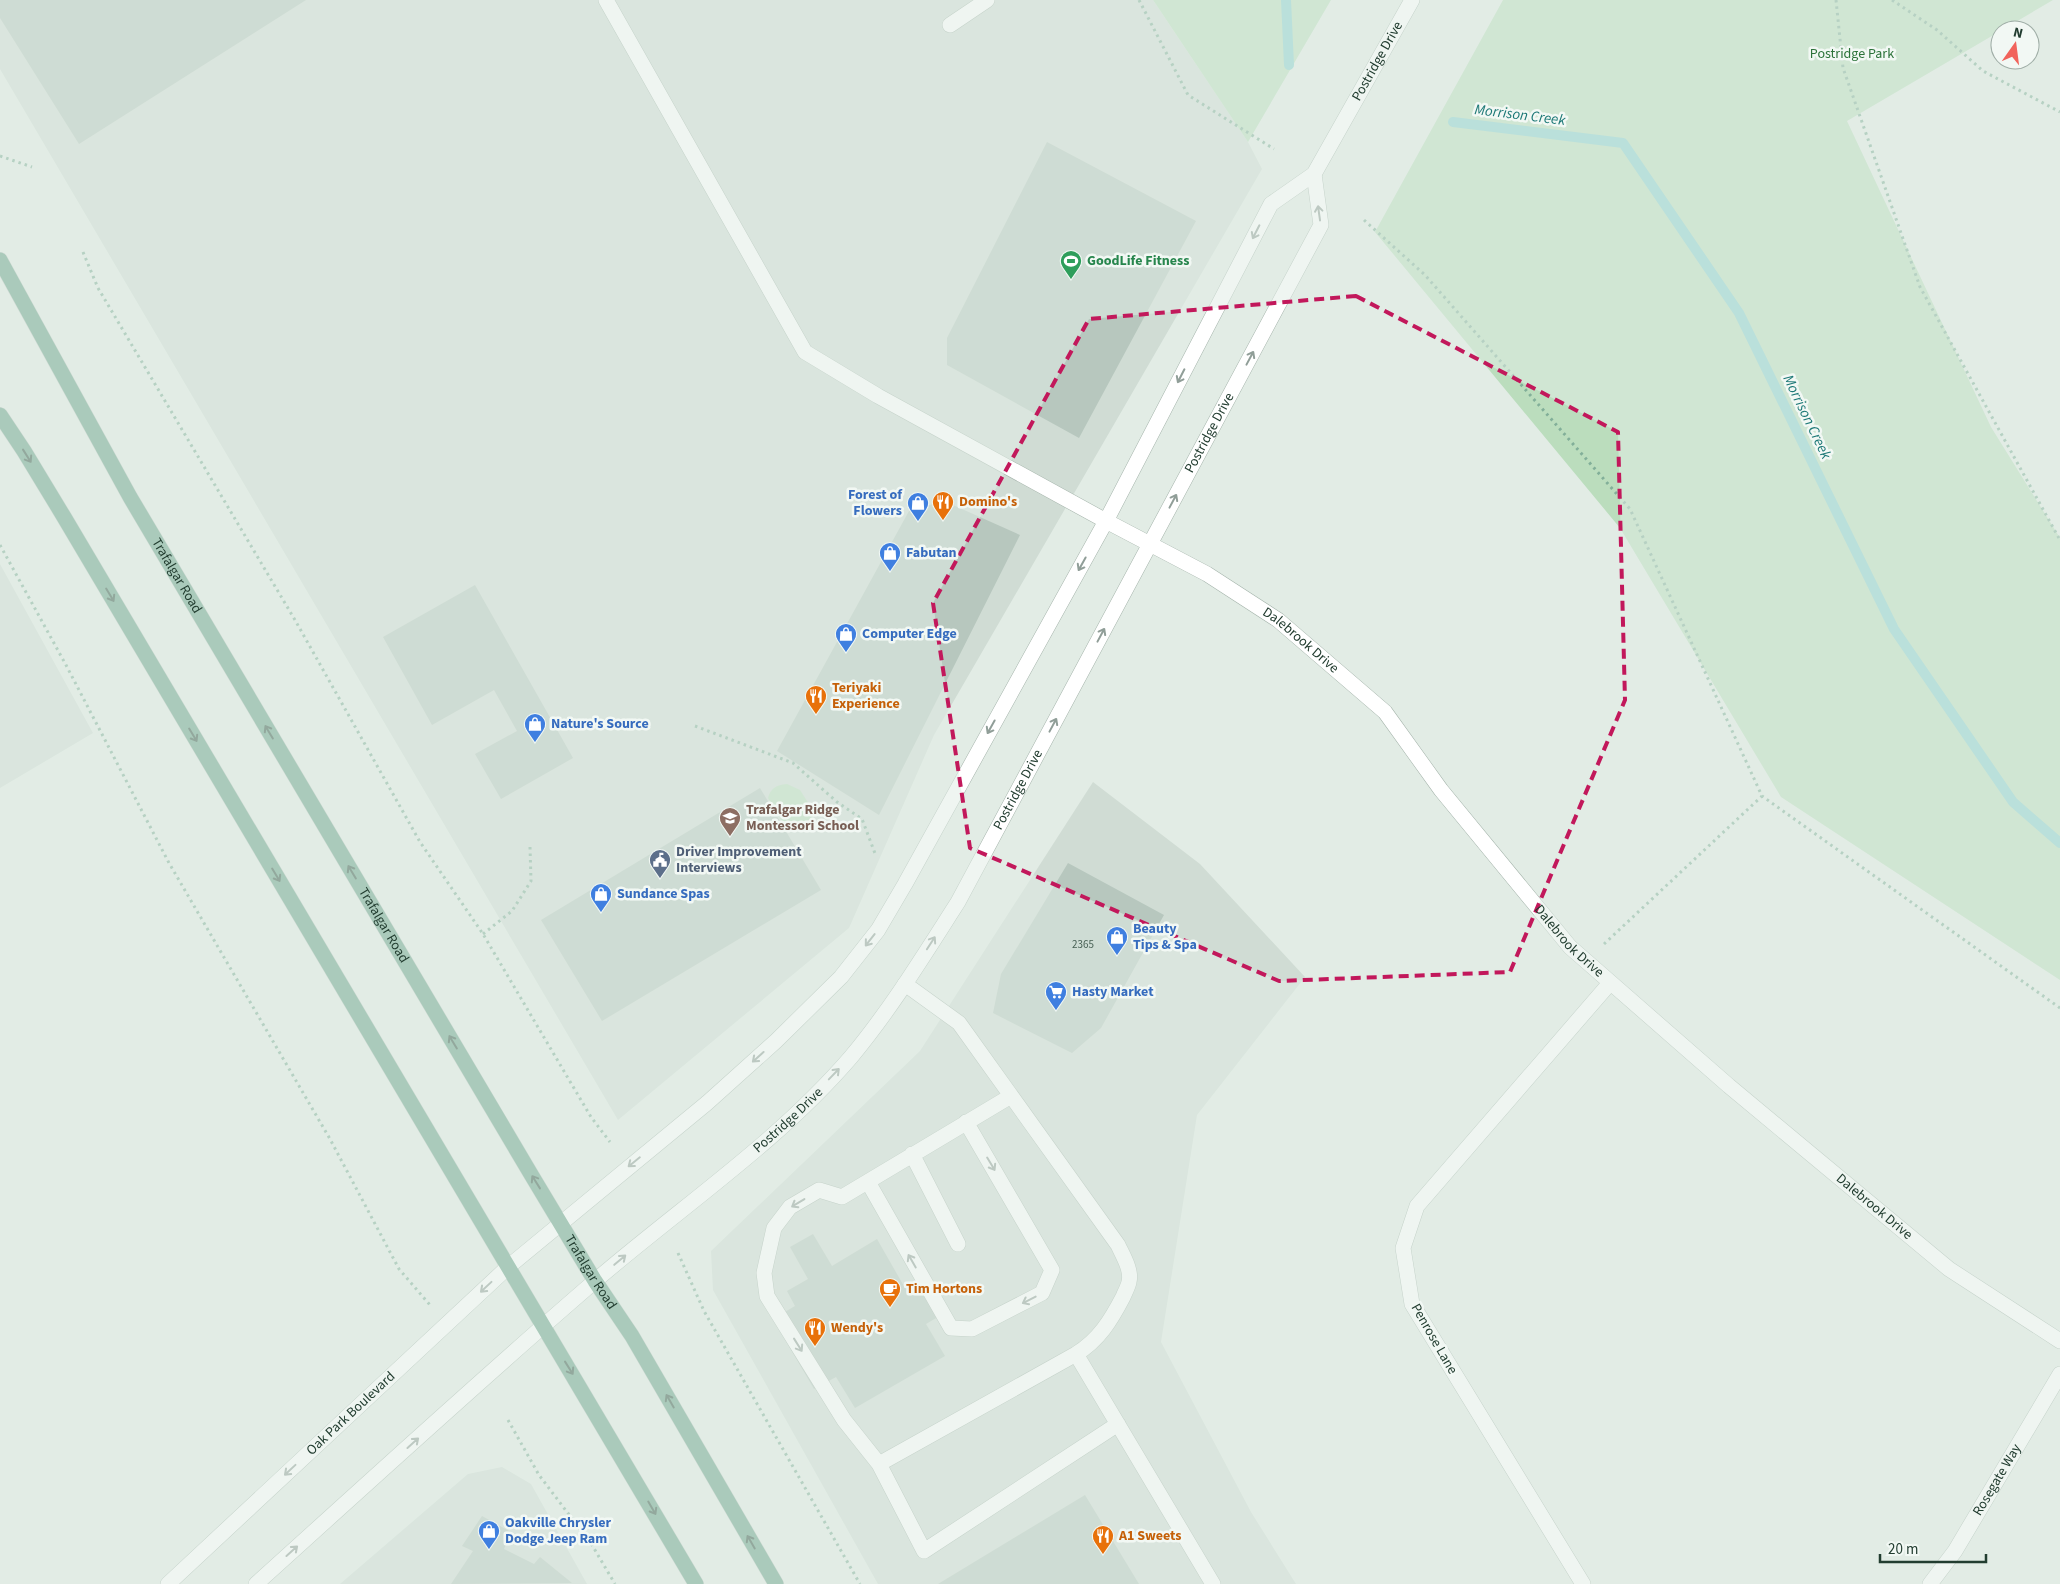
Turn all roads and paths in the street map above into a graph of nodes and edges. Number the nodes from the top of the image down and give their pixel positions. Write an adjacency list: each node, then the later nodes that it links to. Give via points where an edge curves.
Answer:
1 (606, 0): 17 (street, Dalebrook Drive, via 805,352 872,393)
2 (988, 0): 7 (street)
3 (1139, 0): 9 (path, via 1188,95)
4 (1412, 0): 12 (street, Postridge Drive)
5 (1836, 0): 18 (path, via 1842,68 1920,287)
6 (1892, 0): 8 (path, via 1937,30 1983,72)
7 (950, 25)
8 (2060, 112)
9 (1274, 149)
10 (0, 156): 11 (path)
11 (32, 167)
12 (1314, 174): 17 (street, Postridge Drive, one-way to 17, via 1270,204); 19 (street, Postridge Drive, one-way to 12, via 1320,225)
13 (1364, 220): 22 (path, via 1425,275 1630,510)
14 (82, 252): 25 (path, via 98,288 290,612 420,842)
15 (0, 260): 35 (main road, Trafalgar Road, one-way to 15, via 130,497)
16 (0, 415): 39 (main road, one-way to 39, via 64,517)
17 (1106, 521): 19 (street, Dalebrook Drive); 35 (street, Postridge Drive, one-way to 35, via 905,884 878,930 841,978 707,1103)
18 (2060, 540)
19 (1150, 544): 26 (street, Dalebrook Drive, via 1208,574 1278,620 1385,712 1441,790); 28 (street, Postridge Drive, one-way to 19, via 958,902)
20 (0, 545): 41 (path, via 168,863 330,1139 405,1278 414,1284)
21 (695, 726): 24 (path, via 793,763 862,820)
22 (1762, 796): 26 (path); 29 (path)
23 (530, 847): 25 (path, via 531,881 512,911)
24 (876, 856)
25 (483, 934): 32 (path)
26 (1585, 961): 27 (street, Dalebrook Drive)
27 (1610, 983): 43 (street, Dalebrook Drive, via 1949,1269); 56 (street, Penrose Lane, via 1417,1206 1403,1248 1412,1304)
28 (905, 984): 30 (street, via 959,1023); 40 (street, Postridge Drive, one-way to 28, via 790,1120 850,1057)
29 (2060, 1008)
30 (1011, 1096): 31 (street); 44 (street, via 1118,1245 1129,1270 1129,1283 1113,1316 1101,1333)
31 (966, 1122): 33 (street); 34 (street, one-way to 34, via 1052,1270 1042,1293 972,1329 950,1328)
32 (610, 1142)
33 (912, 1154): 34 (street); 37 (street)
34 (868, 1182): 48 (street, one-way to 48, via 842,1197 819,1190 790,1207 774,1228 764,1274 767,1296 844,1420)
35 (562, 1223): 36 (street, Postridge Drive); 40 (main road, Trafalgar Road)
36 (536, 1244): 39 (street, Oak Park Boulevard)
37 (958, 1244)
38 (678, 1253): 54 (path, via 704,1311)
39 (508, 1267): 42 (main road); 49 (street, Oak Park Boulevard, one-way to 49)
40 (595, 1281): 42 (street, Postridge Drive); 53 (main road, Trafalgar Road, one-way to 40, via 632,1336)
41 (433, 1309)
42 (543, 1327): 50 (street, one-way to 42); 52 (main road, one-way to 52)
43 (2060, 1341)
44 (1076, 1354): 47 (street); 48 (street)
45 (2060, 1374): 57 (street, Rosegate Way, via 1955,1550)
46 (508, 1420): 51 (path, via 538,1475 592,1544)
47 (1118, 1424): 48 (street, via 924,1551); 55 (street)
48 (880, 1464)
49 (168, 1584)
50 (256, 1584)
51 (615, 1584)
52 (696, 1584)
53 (776, 1584)
54 (860, 1584)
55 (1213, 1584)
56 (1582, 1584)
57 (1930, 1584)

